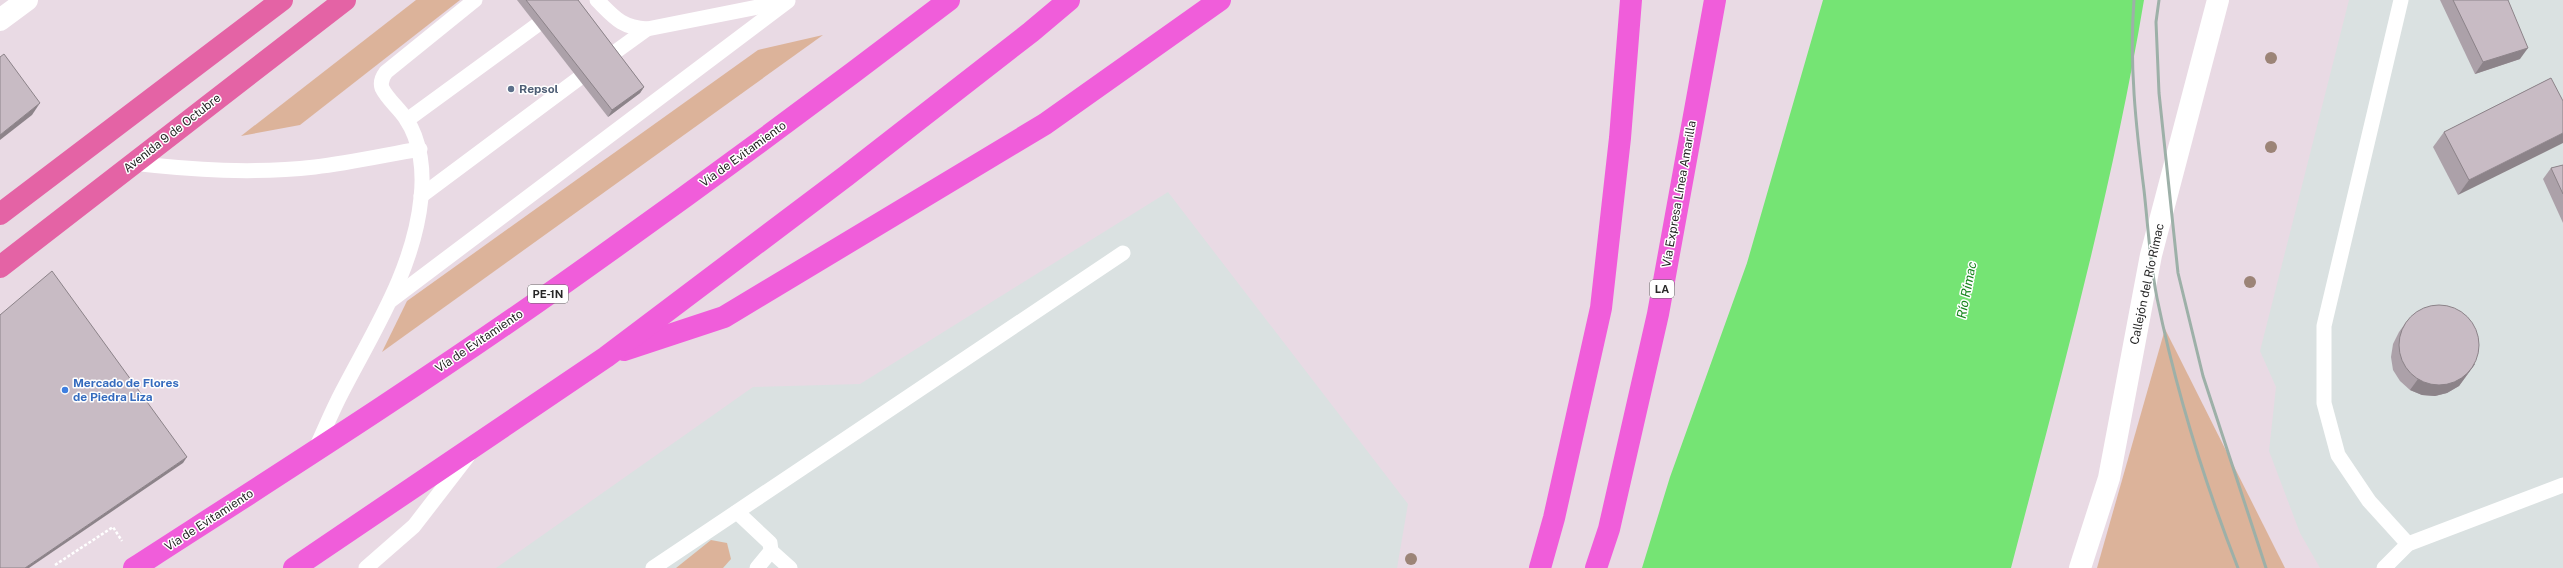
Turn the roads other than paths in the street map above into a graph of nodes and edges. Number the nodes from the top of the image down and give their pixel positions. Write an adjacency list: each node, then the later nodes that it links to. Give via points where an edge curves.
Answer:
1 (26, 0): 14 (street)
2 (282, 0): 23 (main road)
3 (345, 0): 21 (main road, Avenida 9 de Octubre)
4 (475, 0): 19 (lane, via 386,72 382,78 382,88)
5 (597, 0): 16 (lane, via 619,22 630,28)
6 (791, 0): 16 (lane); 26 (lane)
7 (949, 0): 29 (highway, Vía de Evitamiento / PE-1N, via 798,114 561,286)
8 (1069, 0): 27 (highway, via 846,176)
9 (1220, 0): 27 (highway, via 1045,124 724,317)
10 (1630, 0): 40 (highway, via 1620,138 1601,308 1554,518)
11 (2218, 0): 42 (street, Callejón del Río Rímac, via 2151,255 2109,478)
12 (2401, 0): 32 (lane, via 2324,326 2324,403 2338,455 2369,501)
13 (1714, 3): 41 (highway, Vía Expresa Línea Amarilla / LA, via 1658,314 1609,529)
14 (0, 20)
15 (537, 25): 19 (lane)
16 (647, 29): 17 (lane)
17 (611, 55)
18 (578, 79): 22 (lane)
19 (407, 120): 20 (lane)
20 (420, 149): 21 (lane, via 315,167 253,171 205,171); 22 (lane)
21 (132, 163): 25 (main road, Avenida 9 de Octubre)
22 (422, 196): 26 (lane, via 413,245)
23 (0, 214)
24 (1123, 253): 31 (lane)
25 (0, 267)
26 (389, 302): 29 (lane)
27 (606, 357): 28 (highway)
28 (478, 443): 35 (highway); 36 (lane, via 414,526)
29 (315, 450): 34 (highway, Vía de Evitamiento / PE-1N)
30 (2563, 485): 32 (lane)
31 (737, 512): 33 (lane, via 770,543); 37 (lane)
32 (2408, 544): 43 (lane)
33 (771, 551): 38 (lane); 39 (lane)
34 (134, 568)
35 (294, 568)
36 (366, 568)
37 (653, 568)
38 (756, 568)
39 (790, 568)
40 (1540, 568)
41 (1596, 568)
42 (2080, 568)
43 (2384, 568)

